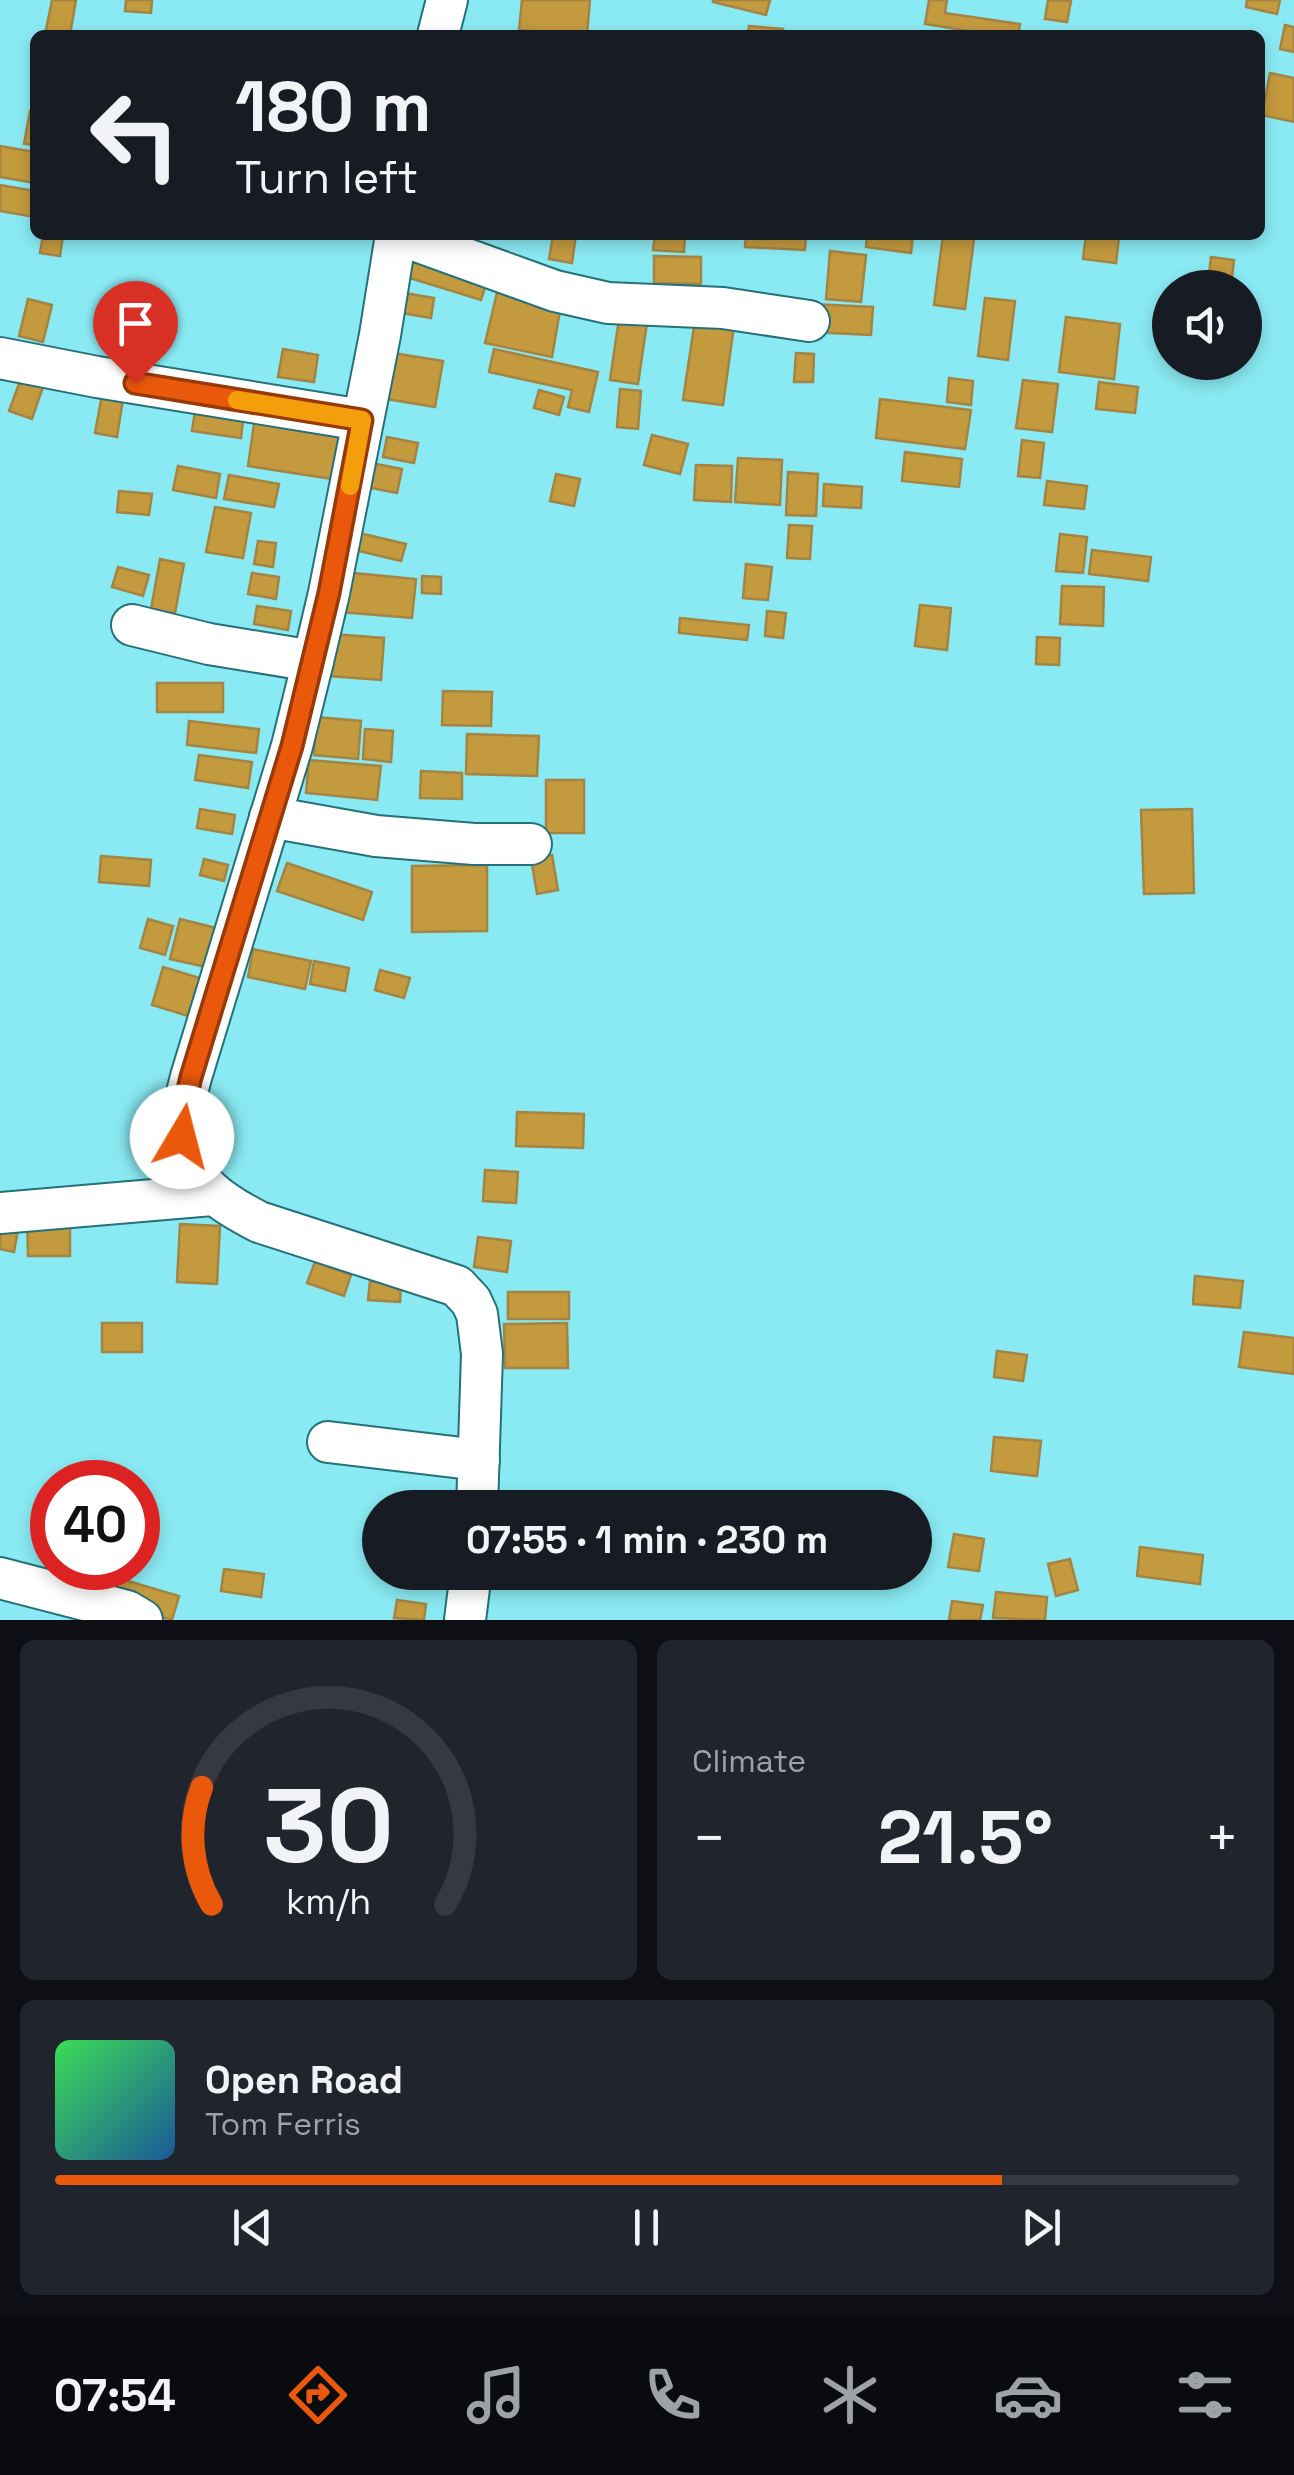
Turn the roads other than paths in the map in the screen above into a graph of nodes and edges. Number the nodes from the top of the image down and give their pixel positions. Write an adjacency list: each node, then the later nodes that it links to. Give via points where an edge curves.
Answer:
1 (447, 0): 2 (street)
2 (439, 30)
3 (397, 240): 7 (street)
4 (412, 240): 5 (street, via 608,303 724,308)
5 (809, 321)
6 (0, 358): 7 (street)
7 (362, 420): 9 (street)
8 (132, 625): 9 (street)
9 (313, 661): 10 (street)
10 (270, 817): 11 (street, via 376,836); 12 (street, via 184,1106 188,1160)
11 (531, 844)
12 (212, 1194): 13 (street); 15 (street, via 260,1222 457,1286 476,1314 482,1354)
13 (0, 1214)
14 (328, 1442): 15 (street)
15 (478, 1460): 16 (street)
16 (477, 1490)
17 (0, 1578): 19 (street)
18 (468, 1590): 20 (street)
19 (142, 1620)
20 (465, 1620)

